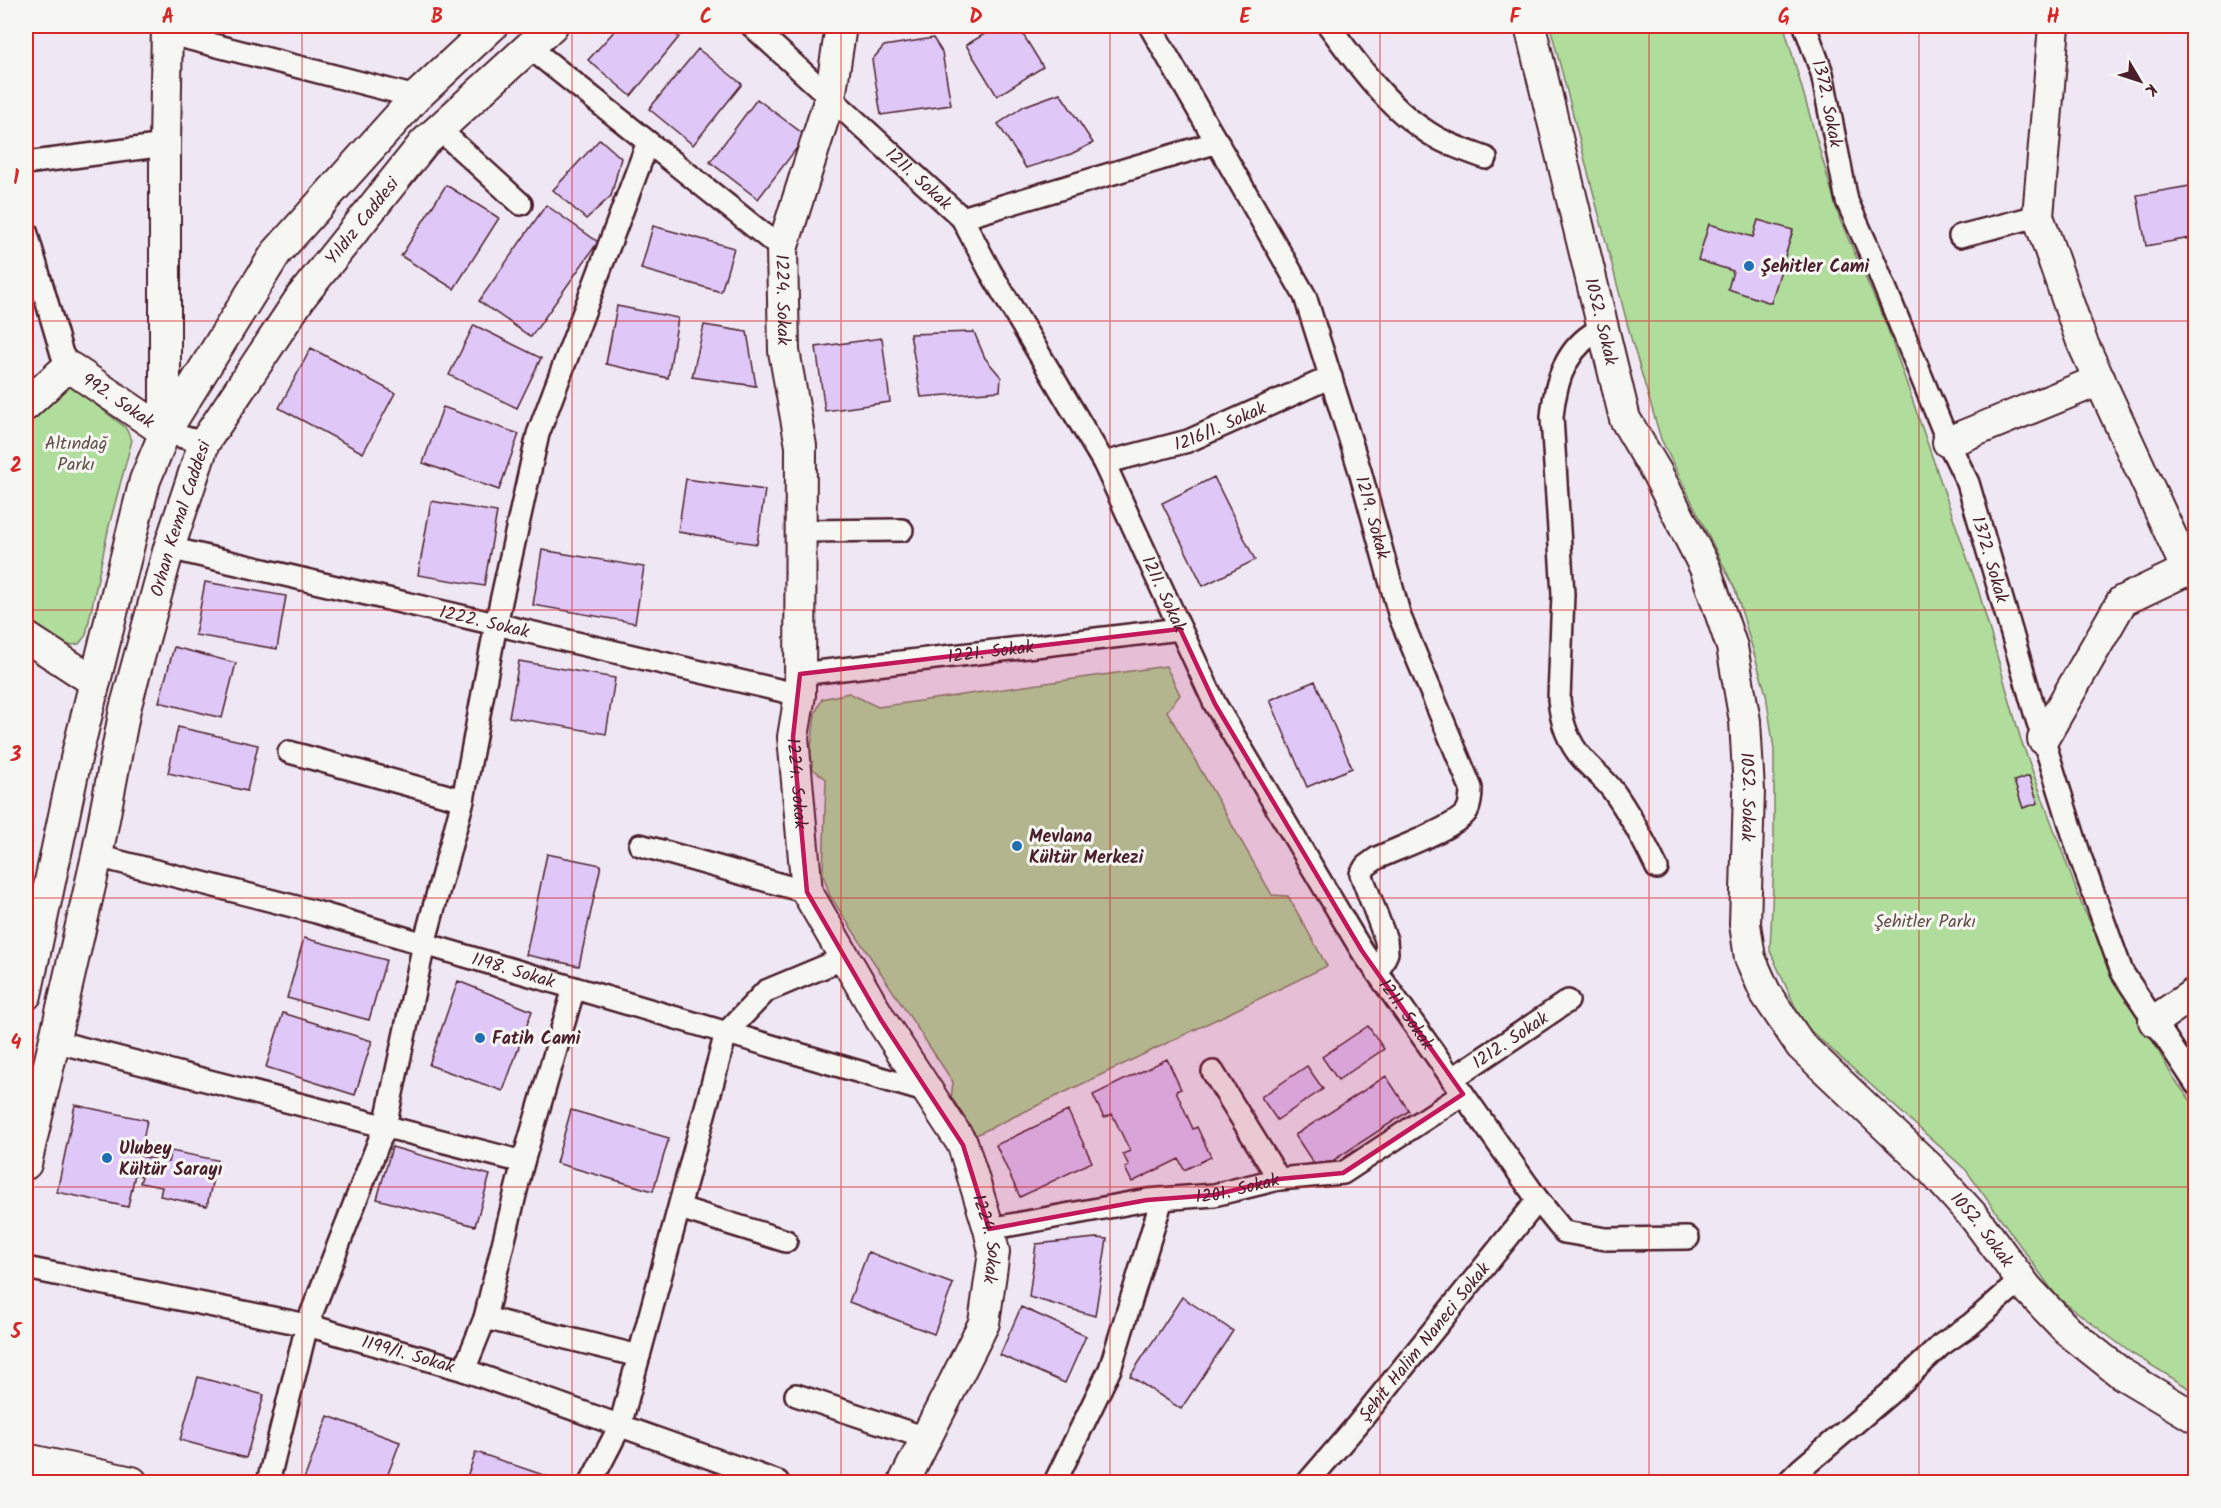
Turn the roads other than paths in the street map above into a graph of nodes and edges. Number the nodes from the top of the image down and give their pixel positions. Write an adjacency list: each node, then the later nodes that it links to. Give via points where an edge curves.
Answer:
1 (492, 26): 12 (street)
2 (552, 26): 11 (street, Yıldız Caddesi)
3 (752, 26): 13 (street, 1211. Sokak)
4 (841, 26): 13 (street, 1224. Sokak)
5 (1150, 26): 16 (street, 1219. Sokak)
6 (1329, 26): 18 (street, via 1404,115 1439,139)
7 (1530, 26): 26 (street, 1052. Sokak)
8 (1805, 26): 32 (street, 1372. Sokak, via 1822,73 1847,201)
9 (2054, 26): 21 (street)
10 (167, 29): 12 (street); 17 (street)
11 (529, 47): 14 (street, Yıldız Caddesi); 15 (street)
12 (417, 97): 31 (street, via 276,253)
13 (830, 98): 22 (street, 1211. Sokak); 25 (street, 1224. Sokak)
14 (439, 129): 20 (street); 33 (street, Yıldız Caddesi, via 301,297)
15 (648, 142): 25 (street); 39 (street, via 538,434)
16 (1218, 142): 22 (street); 28 (street, 1219. Sokak, via 1305,296)
17 (165, 145): 19 (street); 31 (street)
18 (1486, 158)
19 (26, 163)
20 (521, 204)
21 (2038, 216): 24 (street); 29 (street, via 2082,342)
22 (962, 218): 34 (street, 1211. Sokak)
23 (26, 231): 27 (street, 992. Sokak, via 62,354)
24 (1960, 236)
25 (782, 249): 36 (street, 1224. Sokak, via 784,351 801,446)
26 (1603, 328): 49 (street, via 1587,336 1574,350 1560,376 1553,403 1563,594 1560,707 1572,745 1612,789 1638,828); 76 (street, 1052. Sokak, via 1626,418 1705,568 1732,647 1745,721 1749,791 1745,924 1750,958 1766,993 1801,1047 1931,1169 1975,1218)
27 (71, 368): 30 (street); 31 (street, 992. Sokak)
28 (1331, 377): 34 (street, 1216/1. Sokak, via 1188,441); 53 (street, 1219. Sokak, via 1400,617 1472,798 1467,811 1456,822 1377,858 1361,874 1386,940 1387,952)
29 (2100, 380): 32 (street); 38 (street)
30 (26, 405)
31 (165, 432): 33 (street, Orhan Kemal Caddesi); 42 (street, Orhan Kemal Caddesi, via 145,480)
32 (1948, 442): 44 (street, 1372. Sokak, via 1968,483)
33 (204, 443): 37 (street, Orhan Kemal Caddesi)
34 (1104, 463): 40 (street, 1211. Sokak)
35 (902, 530): 36 (street)
36 (801, 531): 43 (street, 1224. Sokak)
37 (169, 548): 39 (street, 1222. Sokak); 48 (street, Orhan Kemal Caddesi, via 124,709)
38 (2191, 572): 44 (street, via 2122,601)
39 (496, 624): 43 (street, 1222. Sokak); 46 (street)
40 (1180, 629): 43 (street, 1221. Sokak); 53 (street, 1211. Sokak, via 1215,704)
41 (26, 637): 42 (street)
42 (95, 682): 56 (street, Orhan Kemal Caddesi)
43 (800, 684): 50 (street, 1224. Sokak, via 793,737)
44 (2043, 739): 58 (street, 1372. Sokak, via 2122,972)
45 (289, 752): 46 (street)
46 (463, 800): 51 (street)
47 (640, 845): 50 (street)
48 (97, 856): 51 (street, 1198. Sokak); 60 (street, Orhan Kemal Caddesi)
49 (1657, 868)
50 (807, 892): 52 (street, 1224. Sokak)
51 (424, 944): 54 (street, 1198. Sokak); 65 (street)
52 (845, 958): 59 (street, via 766,991); 64 (street, 1224. Sokak)
53 (1378, 972): 63 (street, 1211. Sokak)
54 (574, 988): 59 (street, 1198. Sokak); 66 (street)
55 (2196, 992): 58 (street)
56 (26, 995)
57 (1568, 1001): 63 (street, 1212. Sokak)
58 (2154, 1021): 62 (street, 1372. Sokak)
59 (726, 1033): 64 (street, 1198. Sokak); 71 (street)
60 (54, 1041): 65 (street); 67 (street, Orhan Kemal Caddesi)
61 (1213, 1072): 68 (street)
62 (2196, 1084)
63 (1458, 1086): 68 (street, 1201. Sokak, via 1343,1173); 70 (street, 1211. Sokak)
64 (928, 1092): 72 (street, 1224. Sokak, via 963,1145)
65 (385, 1126): 66 (street); 78 (street)
66 (524, 1162): 77 (street)
67 (26, 1164)
68 (1279, 1179): 69 (street, 1201. Sokak, via 1214,1195)
69 (1162, 1199): 72 (street, 1201. Sokak); 91 (street, via 1110,1369)
70 (1538, 1200): 73 (street, 1211. Sokak, via 1564,1233 1606,1239); 92 (street, Şehit Halim Naneci Sokak)
71 (680, 1208): 74 (street); 79 (street)
72 (988, 1229): 84 (street, 1224. Sokak, via 994,1252 984,1323)
73 (1688, 1238)
74 (786, 1241)
75 (26, 1268): 78 (street, 1199/1. Sokak)
76 (2021, 1280): 82 (street, 1052. Sokak, via 2068,1330 2122,1374); 93 (street, via 1941,1345)
77 (485, 1318): 79 (street); 80 (street)
78 (307, 1325): 80 (street, 1199/1. Sokak); 87 (street)
79 (639, 1356): 83 (street)
80 (464, 1370): 83 (street, 1199/1. Sokak)
81 (796, 1395): 84 (street)
82 (2196, 1418)
83 (620, 1426): 88 (street); 89 (street, 1199/1. Sokak)
84 (926, 1438): 90 (street, 1224. Sokak)
85 (26, 1459): 86 (street)
86 (132, 1482)
87 (268, 1482)
88 (591, 1482)
89 (778, 1482)
90 (904, 1482)
91 (1055, 1482)
92 (1308, 1482)
93 (1788, 1482)

